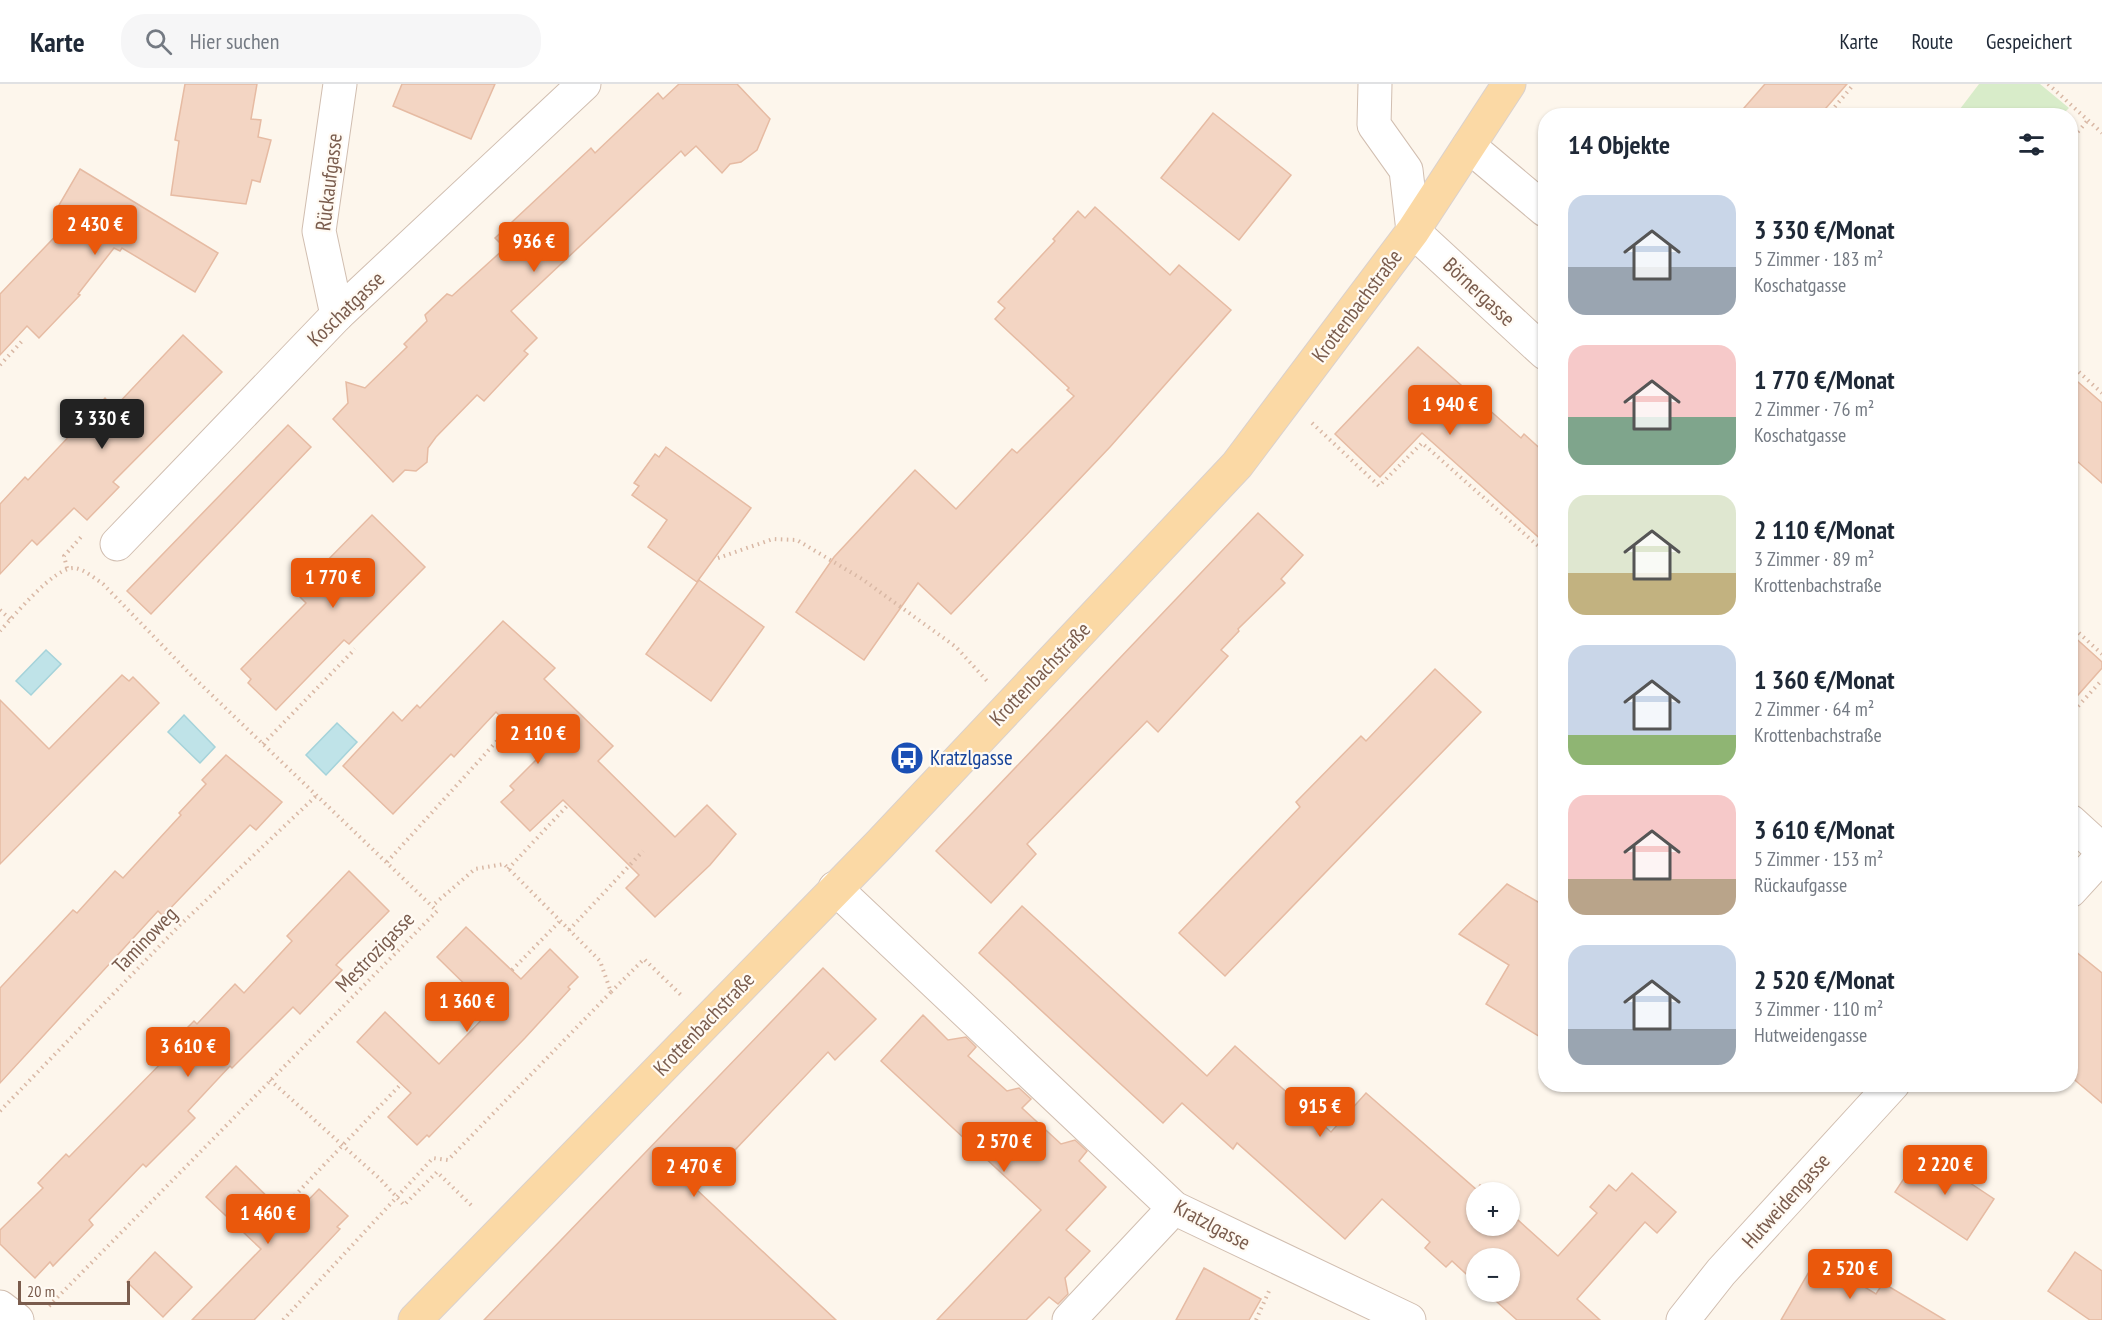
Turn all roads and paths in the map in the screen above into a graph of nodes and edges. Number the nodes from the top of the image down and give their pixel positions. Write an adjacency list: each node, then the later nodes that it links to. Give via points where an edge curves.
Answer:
1 (340, 84): 16 (street, Rückaufgasse, via 319,231)
2 (584, 84): 16 (street, Koschatgasse)
3 (1374, 84): 15 (street, via 1374,125 1406,170)
4 (1509, 84): 13 (main road, Krottenbachstraße)
5 (1854, 84): 7 (path)
6 (2048, 84): 8 (path)
7 (1834, 108)
8 (2075, 108)
9 (2078, 111): 10 (path)
10 (2088, 120): 11 (path); 12 (path)
11 (2078, 132)
12 (2102, 133)
13 (1469, 146): 14 (street); 15 (main road, Krottenbachstraße)
14 (1538, 204)
15 (1413, 231): 18 (street, Börnergasse); 22 (main road, Krottenbachstraße)
16 (337, 315): 24 (street, Koschatgasse)
17 (24, 339): 19 (path)
18 (1538, 347)
19 (0, 365)
20 (2078, 371): 21 (path)
21 (2102, 393)
22 (1287, 400): 25 (path, via 1379,486 1422,443); 35 (main road, Krottenbachstraße, via 1238,465)
23 (85, 533): 27 (path, via 64,556)
24 (117, 544)
25 (1538, 546)
26 (718, 558): 35 (path, via 773,539 803,543 862,579 956,647)
27 (67, 568): 29 (path); 38 (path, Mestrozigasse, via 77,568 103,584)
28 (0, 610): 29 (path)
29 (11, 620): 30 (path)
30 (0, 631)
31 (2078, 633): 33 (path)
32 (355, 650): 38 (path)
33 (2102, 654)
34 (2102, 680): 36 (path)
35 (1010, 706): 48 (main road, Krottenbachstraße)
36 (2078, 706)
37 (506, 731): 45 (path)
38 (263, 744): 39 (path, Mestrozigasse)
39 (316, 796): 45 (path, Mestrozigasse); 58 (path, Taminoweg, via 177,928)
40 (567, 807): 46 (path)
41 (2078, 828): 42 (street)
42 (2102, 849)
43 (643, 851): 51 (path)
44 (2102, 856): 47 (street)
45 (387, 862): 49 (path, Mestrozigasse)
46 (508, 868): 49 (path, via 504,864 475,869); 50 (path)
47 (2078, 882)
48 (836, 888): 62 (street, Kratzlgasse); 67 (main road, Krottenbachstraße)
49 (432, 906): 55 (path, Mestrozigasse, via 437,911)
50 (560, 921): 51 (path); 53 (path)
51 (569, 930): 54 (path, via 600,961)
52 (652, 967): 54 (path, via 644,959)
53 (512, 970)
54 (611, 992): 61 (path, via 448,1160 433,1158)
55 (270, 1080): 59 (path); 65 (path, Mestrozigasse, via 81,1274)
56 (402, 1083): 59 (path)
57 (1886, 1092): 70 (street, Hutweidengasse, via 1721,1272)
58 (0, 1111)
59 (344, 1146): 61 (path); 63 (path)
60 (443, 1178): 61 (path, via 437,1172 404,1205)
61 (398, 1197): 66 (path)
62 (1174, 1208): 68 (street); 69 (street, Kratzlgasse)
63 (282, 1209)
64 (0, 1307): 65 (street)
65 (30, 1316)
66 (283, 1320)
67 (415, 1320)
68 (1069, 1320)
69 (1409, 1320)
70 (1683, 1320)

